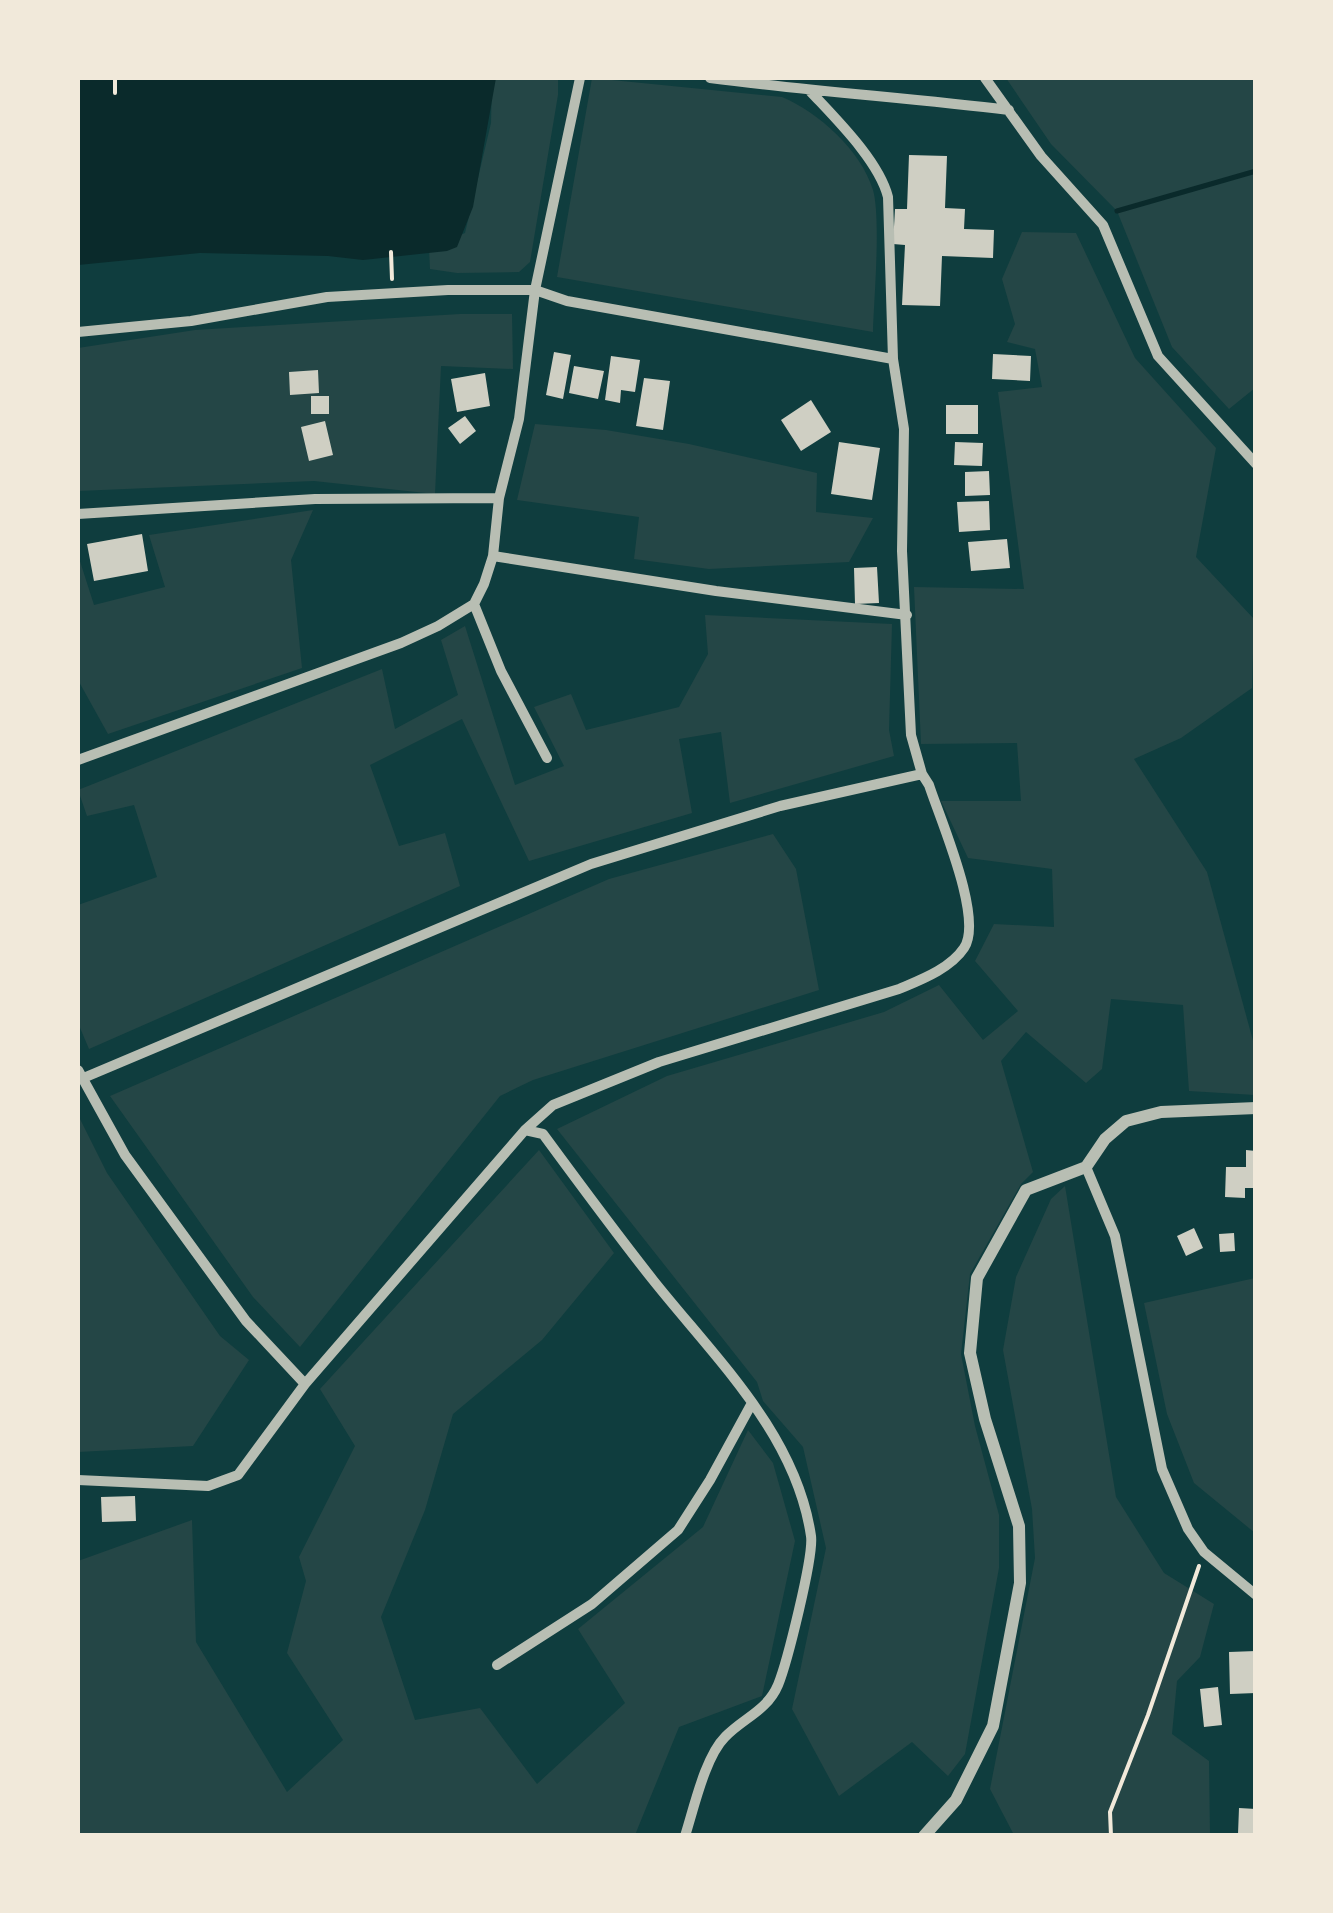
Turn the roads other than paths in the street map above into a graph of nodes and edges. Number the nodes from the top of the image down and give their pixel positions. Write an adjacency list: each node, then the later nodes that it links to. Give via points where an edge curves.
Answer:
1 (580, 78): 6 (street)
2 (710, 78): 4 (street)
3 (985, 78): 5 (street)
4 (810, 91): 5 (street); 8 (street, via 884,181)
5 (1008, 110): 9 (street, via 1102,226 1158,356)
6 (535, 290): 7 (street, via 328,298); 8 (street); 10 (street, via 519,420)
7 (78, 332)
8 (894, 359): 14 (street, via 904,429)
9 (1256, 464)
10 (499, 498): 11 (street, via 315,499); 12 (street)
11 (78, 514)
12 (493, 556): 13 (street); 14 (street)
13 (474, 604): 15 (street); 16 (street, via 402,642)
14 (908, 615): 17 (street, via 911,735)
15 (548, 758)
16 (78, 760)
17 (922, 774): 18 (street, via 780,806 590,864); 20 (street, via 966,896 968,934 956,957 898,989 659,1062 553,1105)
18 (79, 1074): 22 (street, via 125,1154 246,1322)
19 (1256, 1108): 21 (street, via 1162,1112 1126,1121)
20 (525, 1130): 22 (street); 23 (street, via 543,1134)
21 (1086, 1167): 25 (street, via 1115,1236 1162,1469 1204,1552); 28 (street, via 1026,1190 978,1278 970,1352 1019,1526 1020,1583 993,1726 956,1800)
22 (305, 1384): 24 (street, via 238,1475 208,1486)
23 (752, 1403): 26 (street, via 678,1530 592,1604); 27 (street, via 787,1455 812,1541 778,1685 760,1712 724,1738 714,1754)
24 (78, 1480)
25 (1256, 1595)
26 (497, 1665)
27 (685, 1836)
28 (924, 1836)

